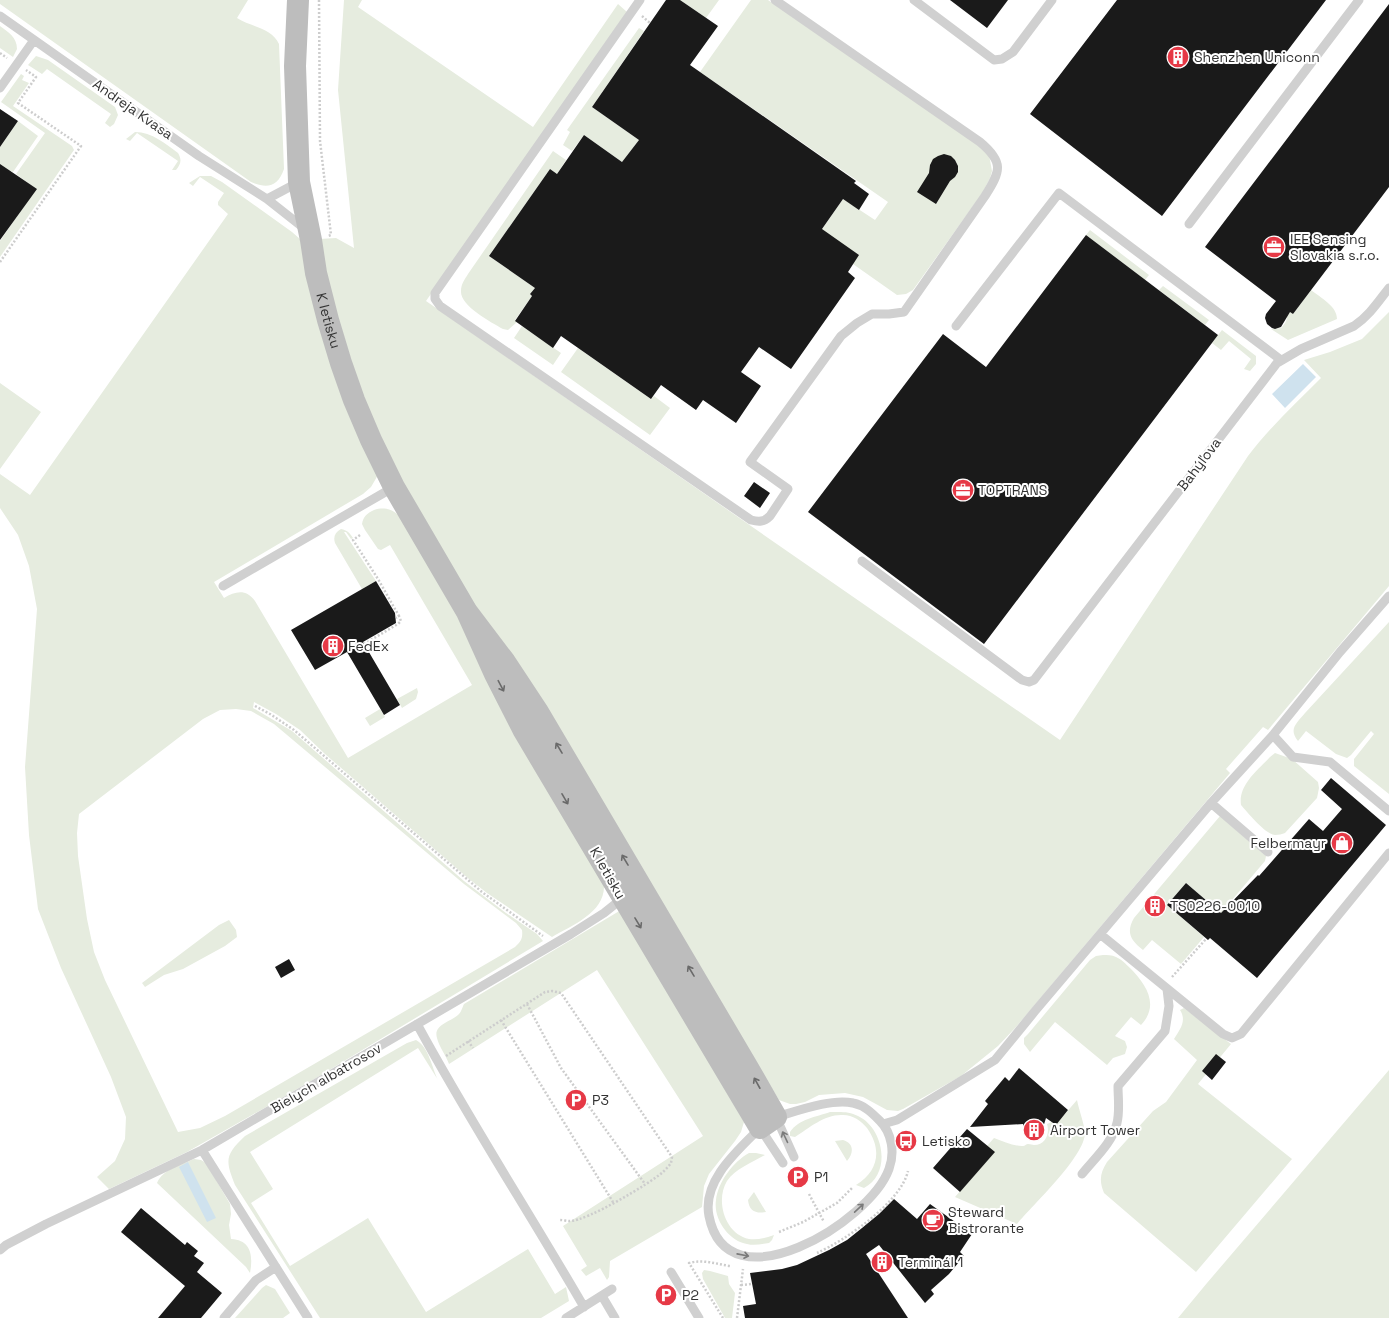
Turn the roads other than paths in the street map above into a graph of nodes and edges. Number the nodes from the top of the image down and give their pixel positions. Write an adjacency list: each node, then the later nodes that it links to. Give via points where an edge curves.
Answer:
1 (298, 0): 10 (street, K letisku, via 296,66)
2 (640, 0): 3 (lane, via 435,293 436,299 440,306 751,520 761,522 770,516 788,489 750,462 842,336 872,314 904,312 986,196 998,172 998,164 993,155 980,142)
3 (775, 0)
4 (914, 0): 5 (lane, via 994,60 1002,59 1013,52)
5 (1052, 0)
6 (1359, 0): 12 (lane)
7 (0, 16): 8 (lane, Andreja Kvasa)
8 (34, 40): 9 (lane); 11 (lane, Andreja Kvasa, via 199,156)
9 (0, 88)
10 (299, 182): 11 (lane); 13 (street, K letisku)
11 (267, 199): 13 (lane, Andreja Kvasa)
12 (1189, 224)
13 (309, 232): 17 (street, K letisku, via 316,273 341,363 371,440)
14 (1389, 288): 16 (lane, Bahýľova, via 1371,312 1354,326)
15 (956, 326): 16 (lane, via 1059,193)
16 (1281, 360): 18 (lane, Bahýľova, via 1257,387 1034,680 1022,680)
17 (394, 487): 19 (lane); 21 (street, K letisku)
18 (862, 561)
19 (223, 586)
20 (1389, 596): 22 (lane)
21 (467, 612): 27 (street, K letisku, one-way to 21, via 538,712); 28 (street, K letisku, one-way to 28, via 524,731)
22 (1273, 735): 23 (lane); 24 (lane, via 1293,757 1330,762)
23 (1211, 804): 25 (lane); 29 (lane)
24 (1389, 811)
25 (1268, 852)
26 (1389, 853): 30 (lane, via 1241,1034 1232,1038 1223,1034)
27 (641, 887): 28 (lane, Bielych albatrosov); 32 (street, K letisku, one-way to 27)
28 (623, 898): 31 (lane, Bielych albatrosov, via 604,913 552,945); 32 (street, K letisku, one-way to 32)
29 (1100, 934): 30 (lane); 33 (lane, via 995,1060 897,1120)
30 (1166, 987): 37 (lane, via 1169,1006 1165,1031 1118,1086 1117,1124 1111,1137)
31 (417, 1024): 34 (lane, Bielych albatrosov); 43 (lane)
32 (768, 1123): 33 (lane, via 824,1104 838,1102 863,1106); 33 (lane, one-way to 33, via 741,1147 713,1182 709,1195 708,1213 720,1242 735,1253 754,1257 774,1256 830,1231 869,1199 889,1170 891,1162 891,1143); 35 (lane, one-way to 32); 36 (lane)
33 (883, 1124)
34 (202, 1150): 38 (lane, Bielych albatrosov, via 46,1224); 39 (lane)
35 (794, 1157)
36 (783, 1163)
37 (1082, 1174)
38 (0, 1250)
39 (276, 1267): 44 (lane, via 256,1280); 45 (lane)
40 (671, 1272): 48 (lane)
41 (612, 1289): 42 (lane)
42 (602, 1296): 43 (lane); 47 (lane)
43 (584, 1307): 46 (lane)
44 (224, 1318)
45 (308, 1318)
46 (566, 1318)
47 (615, 1318)
48 (699, 1318)

